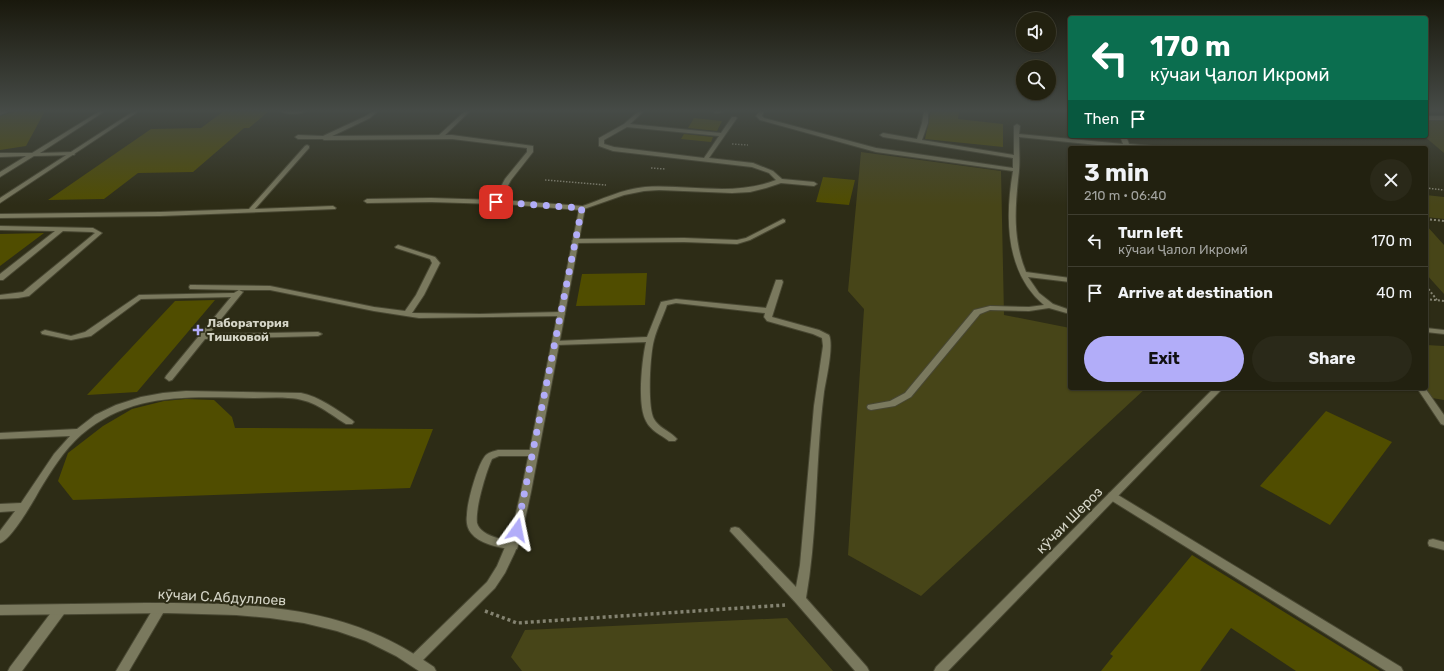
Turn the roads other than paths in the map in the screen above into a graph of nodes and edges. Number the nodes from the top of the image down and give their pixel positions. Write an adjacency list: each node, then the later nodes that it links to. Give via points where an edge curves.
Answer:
1 (53, 142): 15 (street)
2 (90, 142): 13 (street)
3 (506, 142): 24 (street, via 531,147 530,152 508,179)
4 (600, 142): 17 (street, via 613,149)
5 (718, 142): 17 (street)
6 (847, 142): 18 (street, via 868,148)
7 (932, 142): 16 (street)
8 (1017, 142): 16 (street)
9 (1090, 142): 11 (street)
10 (1126, 142): 11 (street)
11 (1127, 146)
12 (307, 147): 27 (street)
13 (72, 154): 15 (street); 22 (street)
14 (0, 155): 15 (street)
15 (33, 155): 19 (street)
16 (1017, 157): 18 (street)
17 (706, 159): 20 (street, via 759,167 772,172)
18 (1016, 170): 34 (street, via 1013,185 1014,226 1017,258)
19 (0, 175)
20 (780, 181): 21 (street); 26 (street, via 768,186 747,189 643,189)
21 (814, 184)
22 (0, 201)
23 (367, 201): 24 (street)
24 (496, 202): 26 (street)
25 (333, 208): 27 (street)
26 (582, 208): 32 (street)
27 (251, 210): 28 (street)
28 (0, 216)
29 (783, 221): 32 (street, via 737,242)
30 (0, 228): 31 (street)
31 (61, 230): 35 (street); 41 (street, via 93,230 99,233 26,294)
32 (575, 241): 46 (street)
33 (398, 247): 45 (street, via 433,258 436,263 425,287)
34 (1023, 274): 36 (street); 42 (street, via 1032,290)
35 (0, 278)
36 (1068, 280)
37 (779, 282): 43 (street)
38 (243, 286): 39 (street); 40 (street); 45 (street, via 284,290)
39 (193, 287)
40 (236, 294): 48 (street, via 139,298 88,334 71,338); 51 (street)
41 (0, 297)
42 (1050, 306): 44 (street); 57 (street, via 1029,309 990,308 977,312 908,396 892,404)
43 (769, 311): 52 (street, via 670,301 662,307); 72 (street, via 770,319 822,334 827,340 816,428 806,566)
44 (1068, 311)
45 (406, 314): 46 (street, via 465,317)
46 (561, 314): 53 (street)
47 (1428, 330): 49 (street)
48 (45, 332)
49 (1444, 332)
50 (318, 334): 51 (street)
51 (202, 337): 54 (street)
52 (650, 339): 53 (street); 62 (street, via 647,411 650,421)
53 (556, 343): 63 (street)
54 (169, 378)
55 (1217, 390): 64 (street, кӯчаи Шероз)
56 (1422, 390): 59 (street)
57 (870, 407)
58 (348, 422): 60 (street, via 310,398 183,393 121,407)
59 (1444, 422)
60 (80, 432): 61 (street); 65 (street, via 50,465)
61 (0, 436)
62 (672, 439)
63 (533, 453): 70 (street); 70 (street, via 498,453 489,457 471,511 473,526 480,536)
64 (1113, 496): 81 (street, кӯчаи Шероз); 82 (street)
65 (24, 507): 66 (street); 68 (street)
66 (0, 508)
67 (735, 531): 72 (street)
68 (0, 539)
69 (1433, 543): 71 (street)
70 (513, 546): 76 (street, via 501,572 473,604)
71 (1444, 546)
72 (800, 599): 80 (street)
73 (160, 608): 75 (street, кӯчаи С.Абдуллоев); 76 (street, кӯчаи С.Абдуллоев, via 252,611 317,620 363,634); 78 (street)
74 (0, 610): 75 (street, кӯчаи С.Абдуллоев)
75 (60, 610): 77 (street)
76 (415, 660): 79 (street, кӯчаи С.Абдуллоев)
77 (14, 671)
78 (122, 671)
79 (430, 671)
80 (863, 671)
81 (940, 671)
82 (1397, 671)

